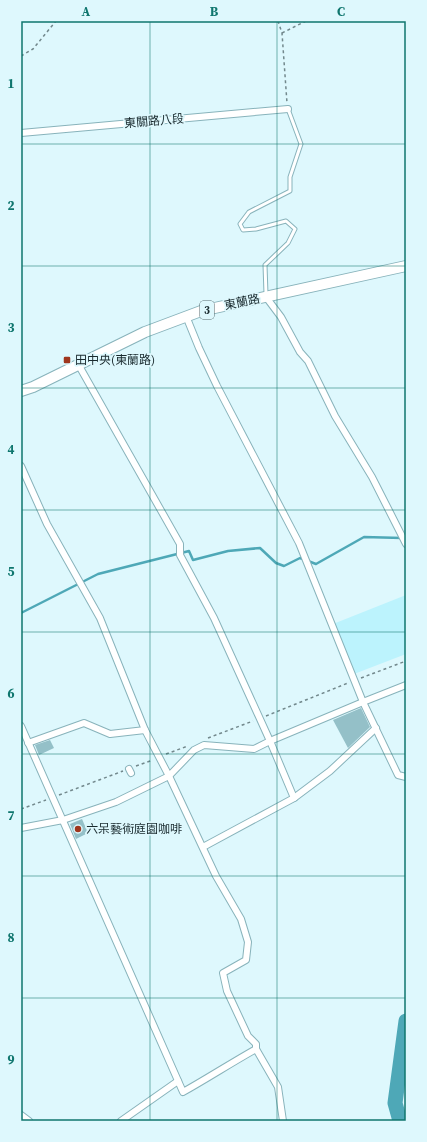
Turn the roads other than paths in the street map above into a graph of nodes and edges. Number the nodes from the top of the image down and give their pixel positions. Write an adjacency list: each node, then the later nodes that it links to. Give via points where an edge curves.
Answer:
1 (288, 109): 2 (street, 東關路八段); 4 (lane, via 301,144 290,177 290,191 248,212 240,224 243,230 256,229 286,220 295,229 288,243 265,265)
2 (21, 133)
3 (406, 266): 4 (main road, 東蘭路 / 3)
4 (266, 297): 5 (main road, 東蘭路 / 3); 9 (street, via 308,361 335,416 372,477)
5 (186, 316): 6 (main road, 東蘭路 / 3, via 144,332); 11 (street, via 217,386 299,543)
6 (78, 364): 7 (main road, 東蘭路 / 3); 15 (street, via 180,544 180,555 214,618)
7 (21, 391)
8 (21, 466): 14 (street, via 48,524 100,618)
9 (406, 544)
10 (406, 685): 11 (street)
11 (363, 702): 13 (street); 15 (street)
12 (21, 726): 16 (street)
13 (376, 728): 18 (street, via 398,775); 19 (street, via 330,771)
14 (145, 730): 16 (street, via 110,734 84,724); 17 (street)
15 (270, 741): 17 (street, via 254,749 204,745 194,750); 19 (street)
16 (28, 743): 20 (street)
17 (169, 776): 20 (street, via 116,802); 22 (street)
18 (406, 777)
19 (294, 798): 22 (street)
20 (63, 820): 21 (street); 24 (street)
21 (21, 828)
22 (203, 847): 23 (street, via 216,876 241,919 248,942 246,960 223,973 227,991 248,1036 256,1044)
23 (256, 1050): 24 (street, via 183,1092); 28 (street, via 278,1088)
24 (178, 1081): 27 (street)
25 (21, 1115): 26 (street)
26 (29, 1121)
27 (121, 1121)
28 (283, 1121)

